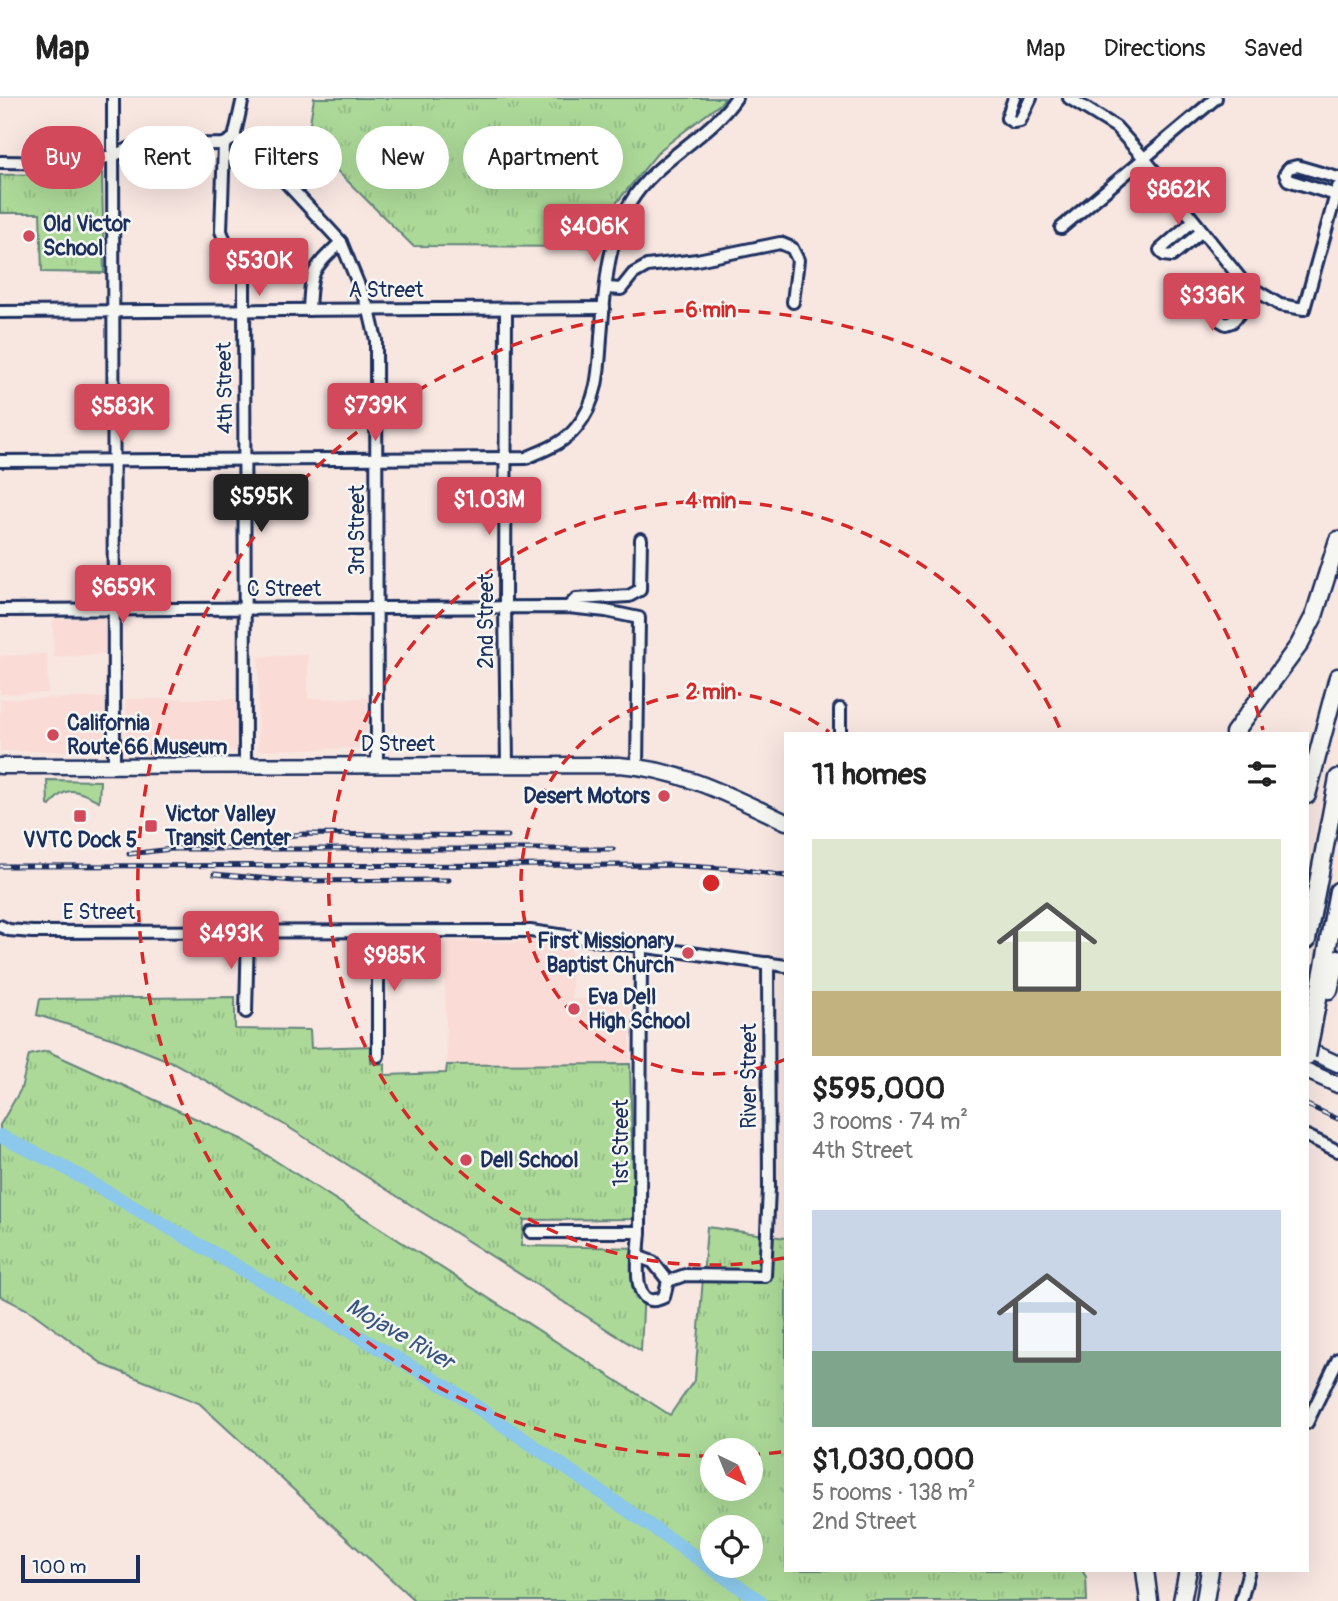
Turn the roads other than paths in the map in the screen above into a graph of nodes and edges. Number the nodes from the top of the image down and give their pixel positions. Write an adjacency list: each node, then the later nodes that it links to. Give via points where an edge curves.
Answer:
1 (113, 98): 11 (street)
2 (243, 98): 8 (street)
3 (736, 98): 22 (street, via 728,110 660,166 630,202 612,243)
4 (1014, 98): 5 (street, via 1007,118 1013,122 1020,121)
5 (1031, 98)
6 (1216, 98): 12 (street)
7 (1076, 99): 12 (street, via 1116,127)
8 (237, 126)
9 (229, 141): 10 (street)
10 (224, 144): 11 (street, via 137,145); 27 (street, 4th Street, via 221,231 244,267)
11 (113, 156): 13 (street, via 74,163); 30 (street)
12 (1143, 157): 17 (street); 18 (street)
13 (0, 162)
14 (1338, 178): 16 (street, via 1297,166 1285,174 1294,183)
15 (291, 189): 20 (street, 3rd Street)
16 (1337, 191): 23 (street, via 1304,309 1280,305)
17 (1193, 221): 19 (street); 19 (street, via 1160,250 1164,255 1172,256)
18 (1061, 228)
19 (1202, 232): 21 (street)
20 (341, 242): 28 (street, via 316,266); 29 (street, 3rd Street)
21 (1244, 283): 23 (street); 23 (street, via 1217,314 1219,320 1232,322)
22 (607, 288): 24 (street, via 621,289 647,266 780,243 792,248 798,260); 25 (street)
23 (1258, 292)
24 (793, 302)
25 (604, 308): 26 (street, A Street); 32 (street, via 592,403 581,420 556,446 526,458)
26 (506, 309): 29 (street, A Street); 32 (street, 2nd Street)
27 (244, 310): 28 (street, A Street); 30 (street, A Street); 34 (street, 4th Street)
28 (309, 310): 29 (street, A Street)
29 (369, 310): 33 (street, 3rd Street, via 376,340)
30 (113, 311): 31 (street, A Street); 36 (street)
31 (0, 312)
32 (505, 457): 33 (street); 39 (street, 2nd Street)
33 (376, 458): 34 (street); 41 (street, 3rd Street)
34 (245, 459): 36 (street); 42 (street, 4th Street)
35 (0, 460): 36 (street)
36 (113, 460): 44 (street)
37 (641, 539): 40 (street, via 640,590 629,596 576,599)
38 (1338, 540): 48 (highway, via 1314,616 1299,645)
39 (505, 607): 40 (street, C Street); 41 (street, C Street); 49 (street, 2nd Street)
40 (568, 607): 54 (street, via 639,618)
41 (376, 608): 42 (street, C Street); 53 (street, 3rd Street)
42 (246, 609): 44 (street, C Street); 52 (street, 4th Street)
43 (0, 610): 44 (street, C Street)
44 (114, 610): 51 (street)
45 (1338, 677): 56 (highway)
46 (840, 709): 47 (street)
47 (840, 732)
48 (1235, 732)
49 (507, 764): 53 (main road, D Street); 54 (main road, D Street)
50 (0, 765): 51 (main road, D Street)
51 (114, 765): 52 (main road, D Street)
52 (245, 765): 53 (main road, D Street)
53 (377, 765)
54 (637, 766): 57 (main road, D Street, via 697,781)
55 (1338, 778): 62 (highway)
56 (1309, 786)
57 (784, 821)
58 (1338, 891): 67 (highway)
59 (0, 926): 60 (street, E Street, via 32,932)
60 (248, 930): 61 (street, E Street); 68 (street)
61 (378, 930): 63 (street, E Street, via 530,931); 71 (street)
62 (1309, 930)
63 (641, 945): 65 (street, E Street); 78 (street, 1st Street)
64 (1338, 958): 67 (highway, via 1328,993)
65 (768, 963): 66 (street, E Street); 80 (street, River Street, via 765,1276 685,1275)
66 (784, 965)
67 (1316, 1009): 69 (highway, bridge)
68 (246, 1012)
69 (1309, 1046)
70 (1309, 1051): 72 (main road)
71 (378, 1056)
72 (1338, 1064)
73 (1309, 1072): 74 (main road)
74 (1338, 1085)
75 (1309, 1137): 76 (street)
76 (1338, 1151)
77 (531, 1232): 78 (street)
78 (640, 1232): 79 (street, 1st Street)
79 (639, 1257): 80 (street, via 653,1262); 80 (street, 1st Street, via 641,1294 648,1300 664,1297)
80 (668, 1281)
81 (1338, 1359): 82 (street)
82 (1309, 1419)
83 (1145, 1572): 86 (highway)
84 (1210, 1572): 87 (highway)
85 (1248, 1572): 88 (street)
86 (1149, 1601)
87 (1205, 1601)
88 (1241, 1601)

